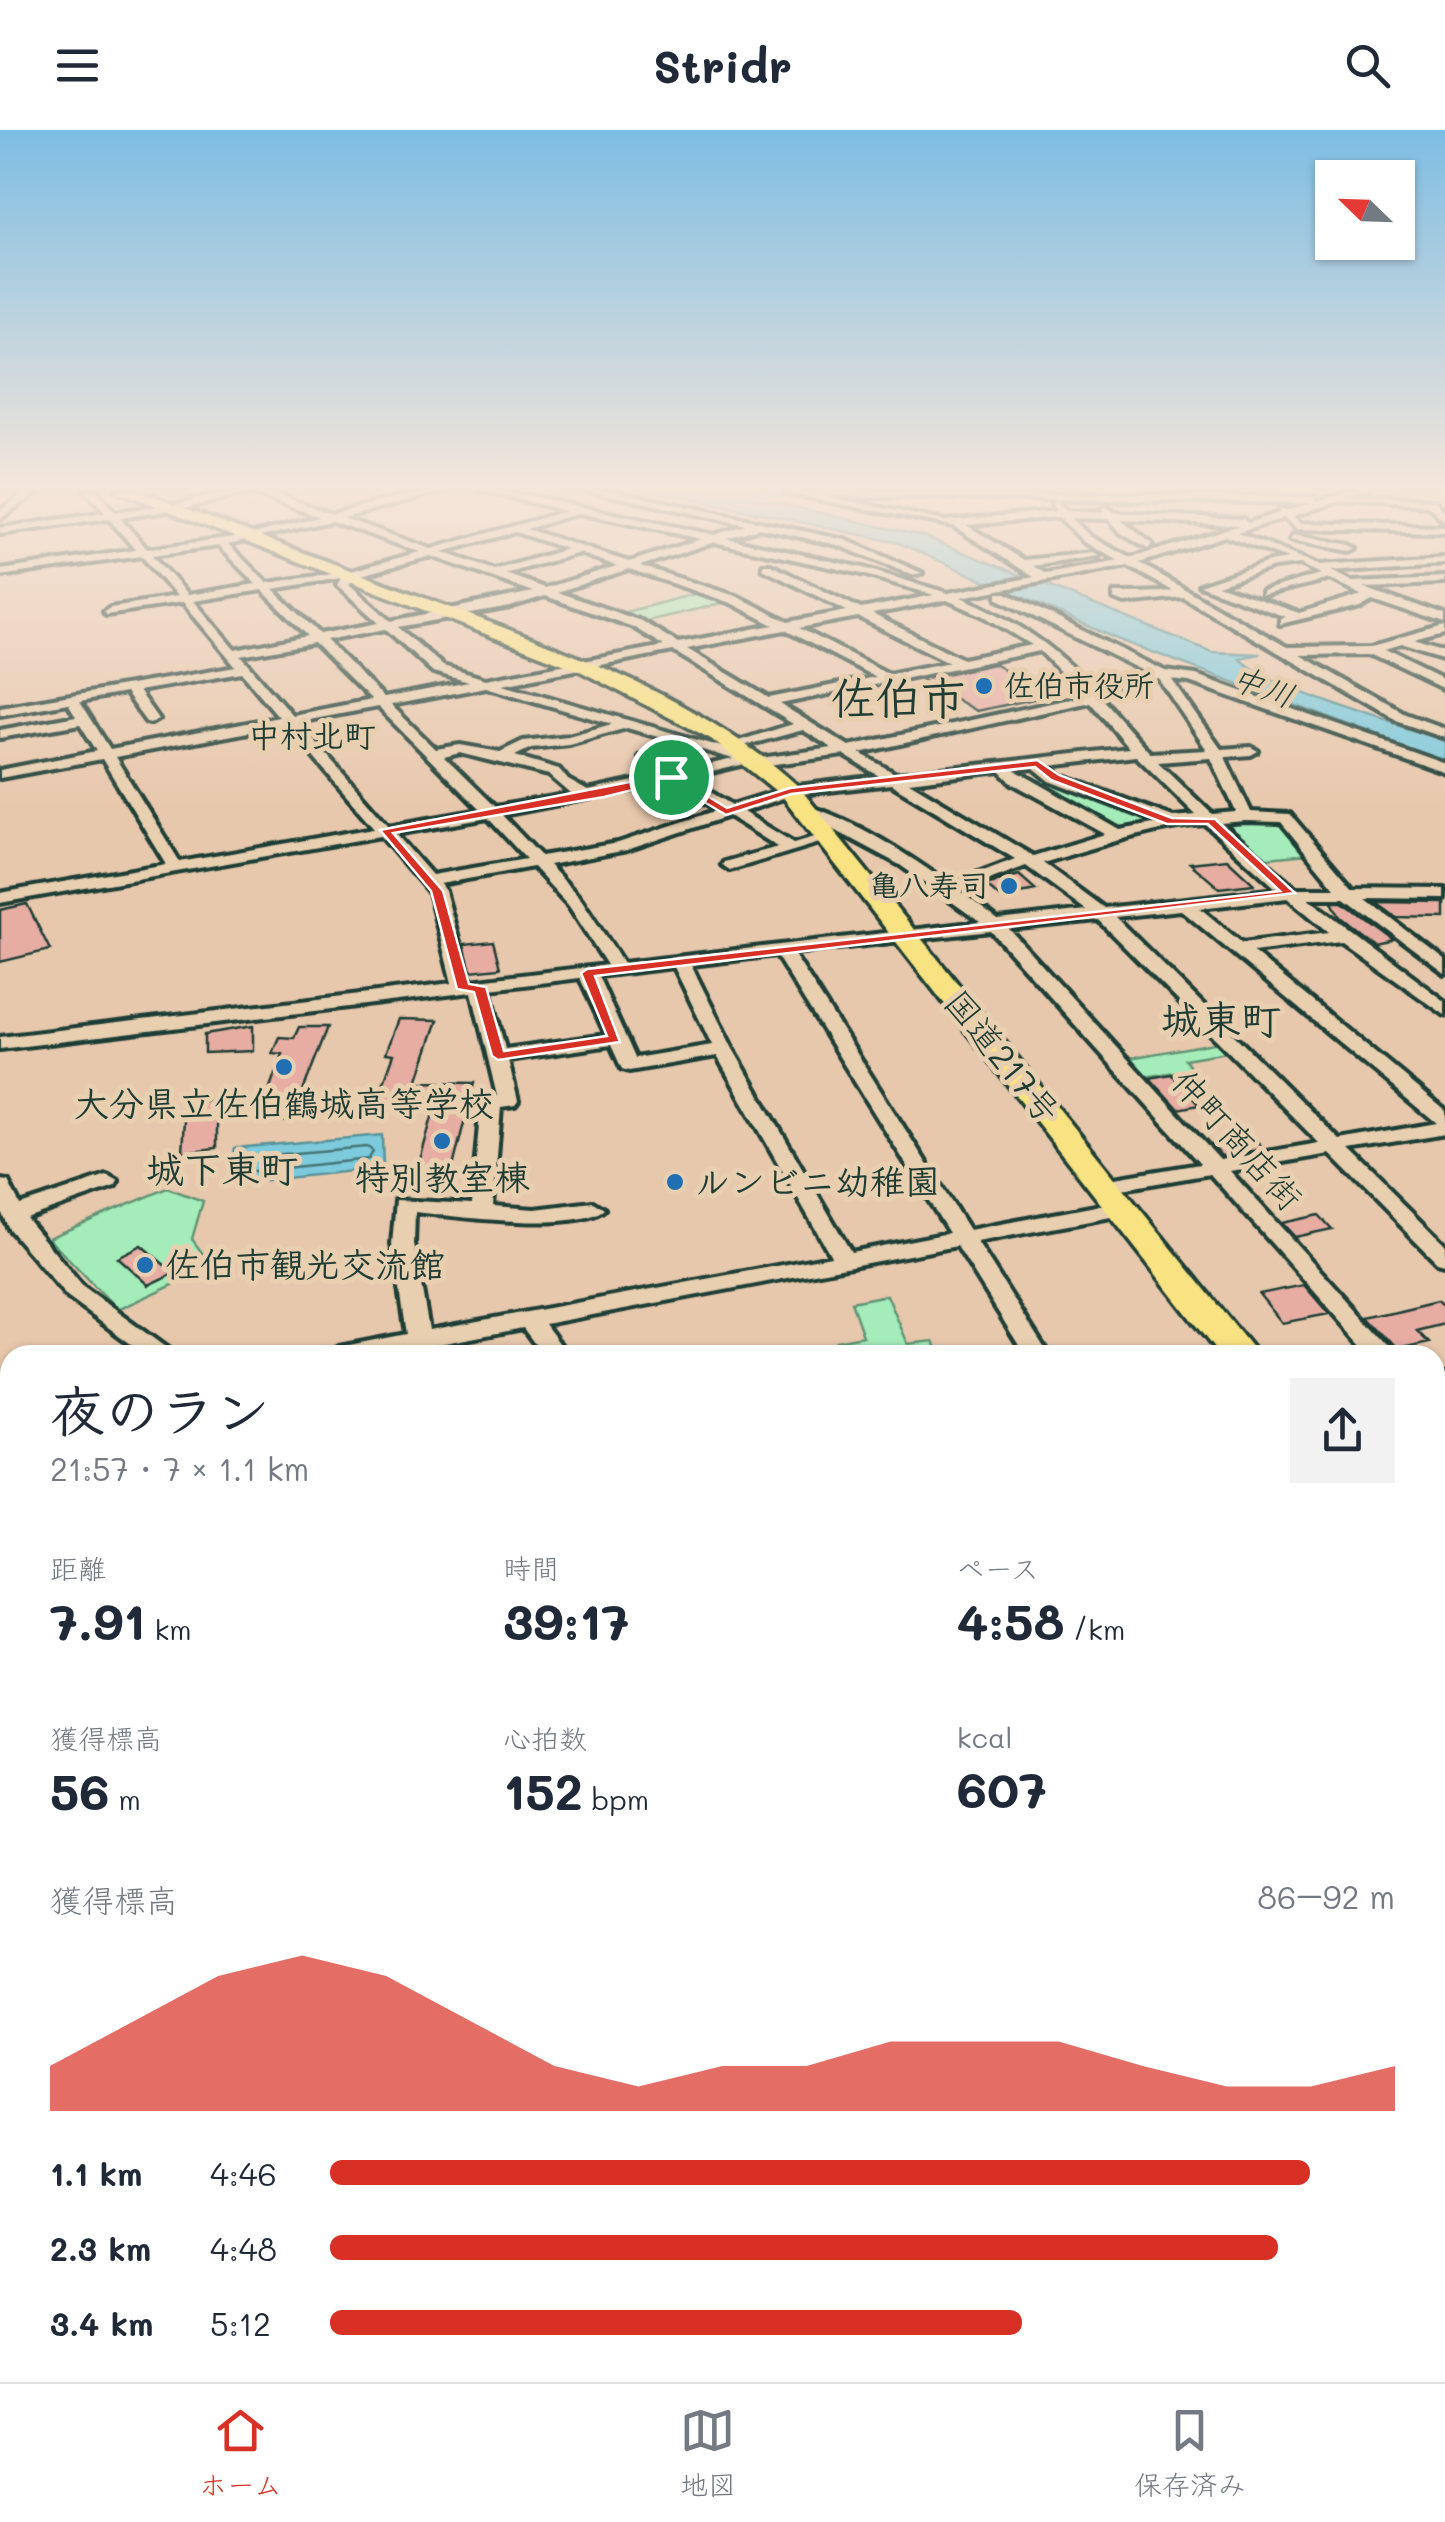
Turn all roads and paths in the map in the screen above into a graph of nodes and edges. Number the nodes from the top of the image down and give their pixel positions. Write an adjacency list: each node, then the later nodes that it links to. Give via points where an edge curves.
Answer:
1 (181, 595): 20 (street)
2 (208, 595): 20 (street)
3 (274, 595): 30 (street)
4 (355, 595): 26 (street)
5 (397, 595): 23 (highway, 国道217号)
6 (533, 595): 23 (street)
7 (554, 595): 33 (street, via 638,624)
8 (720, 595): 27 (street)
9 (823, 595): 22 (street)
10 (956, 595): 17 (street)
11 (963, 595): 17 (street)
12 (1170, 595): 19 (street)
13 (1185, 595): 28 (street)
14 (1234, 595): 24 (street)
15 (1368, 595): 24 (street)
16 (1373, 595): 25 (street)
17 (959, 596): 22 (street); 32 (street)
18 (1002, 596): 41 (street)
19 (1118, 596)
20 (184, 599): 21 (street); 36 (street)
21 (110, 611)
22 (860, 614): 27 (street); 38 (street)
23 (452, 616): 26 (street); 39 (highway, 国道217号)
24 (1295, 616): 28 (street)
25 (1445, 618)
26 (390, 626): 30 (street); 43 (street, via 438,669)
27 (791, 627): 33 (street); 42 (street)
28 (1247, 630): 35 (street)
29 (1445, 630): 31 (street)
30 (317, 639): 36 (street); 48 (street)
31 (1404, 643): 34 (street); 37 (street)
32 (1042, 647): 38 (street); 46 (street)
33 (673, 648): 39 (street); 49 (street)
34 (1371, 650): 35 (street); 44 (street)
35 (1281, 651): 57 (street, via 1401,718)
36 (232, 654): 40 (street)
37 (1445, 656)
38 (961, 663): 42 (street)
39 (583, 666): 43 (street); 64 (highway, 国道217号, via 647,694)
40 (245, 669): 45 (street); 53 (street)
41 (1162, 675): 46 (street); 59 (street); 69 (street, via 1214,686)
42 (887, 678): 49 (street)
43 (484, 684): 48 (street); 54 (street)
44 (1445, 686)
45 (129, 689): 47 (street); 52 (street)
46 (1092, 692): 58 (street); 63 (street)
47 (72, 699): 50 (street); 51 (street)
48 (381, 703): 53 (street); 62 (street)
49 (766, 703): 55 (street)
50 (0, 711)
51 (84, 719): 56 (street); 61 (street)
52 (151, 719)
53 (290, 720): 61 (street); 80 (street)
54 (623, 724): 64 (street); 65 (street, via 528,744)
55 (804, 725): 58 (street); 64 (street)
56 (0, 734)
57 (1445, 734)
58 (847, 749): 64 (street); 72 (street)
59 (1216, 751): 60 (street); 63 (street); 77 (street)
60 (1251, 751)
61 (106, 754): 70 (street); 87 (street)
62 (430, 755): 65 (street, via 460,749); 75 (street)
63 (1143, 755): 67 (street); 78 (street)
64 (749, 756): 71 (street); 74 (highway, 国道217号)
65 (502, 757): 73 (street, via 554,772)
66 (645, 759): 71 (street)
67 (1037, 763): 68 (street); 79 (street, via 1055,778)
68 (1004, 767): 72 (street); 81 (street)
69 (1445, 768)
70 (0, 774)
71 (671, 777): 73 (street); 76 (street)
72 (899, 779): 74 (street); 84 (street)
73 (585, 796): 75 (street)
74 (798, 801): 76 (street); 82 (highway, 国道217号); 89 (street, 仲町商店街)
75 (491, 812): 80 (street); 85 (street)
76 (726, 812): 83 (street); 85 (street, via 621,847)
77 (1246, 816): 78 (street); 91 (street, via 1286,817)
78 (1211, 821): 79 (street); 90 (street)
79 (1171, 822): 81 (street)
80 (386, 830): 87 (street); 88 (street)
81 (1118, 834): 84 (street)
82 (828, 838): 83 (street); 98 (highway, 国道217号)
83 (790, 847): 86 (street)
84 (1029, 861): 89 (street); 95 (street)
85 (536, 862): 88 (street); 102 (street, via 575,902)
86 (730, 865)
87 (176, 868): 93 (street)
88 (429, 881): 105 (street)
89 (950, 889): 96 (street, 仲町商店街)
90 (1289, 893): 91 (street); 94 (street); 97 (street)
91 (1348, 894): 92 (street); 103 (street)
92 (1445, 894)
93 (0, 898)
94 (1187, 906): 95 (street); 99 (street)
95 (1104, 916): 96 (street); 112 (street)
96 (998, 928): 98 (street); 113 (street, 仲町商店街)
97 (1341, 936): 99 (street); 106 (street)
98 (907, 938): 100 (street); 116 (highway, 国道217号)
99 (1239, 949): 111 (street)
100 (783, 952): 101 (street); 120 (street)
101 (680, 961): 102 (street); 109 (street)
102 (618, 968): 104 (street)
103 (1445, 969)
104 (587, 973): 105 (street); 107 (street)
105 (472, 988): 108 (street); 110 (street)
106 (1445, 1009)
107 (616, 1039): 109 (street, via 629,1066); 110 (street)
108 (0, 1043)
109 (724, 1049): 122 (street)
110 (498, 1056): 118 (street, via 508,1100 491,1102)
111 (1445, 1124): 112 (street)
112 (1335, 1146): 113 (street); 121 (street)
113 (1215, 1168): 116 (street); 130 (street, 仲町商店街)
114 (106, 1182): 119 (street)
115 (0, 1186): 119 (street)
116 (1114, 1197): 120 (street); 129 (highway, 国道217号)
117 (593, 1209): 118 (street, via 535,1216)
118 (482, 1212): 124 (street, via 404,1205 403,1244)
119 (10, 1219): 125 (street, via 75,1292)
120 (962, 1240): 122 (street); 128 (street)
121 (1445, 1257)
122 (845, 1261): 123 (street)
123 (532, 1322): 124 (street); 127 (street)
124 (419, 1341): 126 (street)
125 (148, 1345)
126 (396, 1345)
127 (549, 1345)
128 (1030, 1345)
129 (1232, 1345)
130 (1376, 1345)

